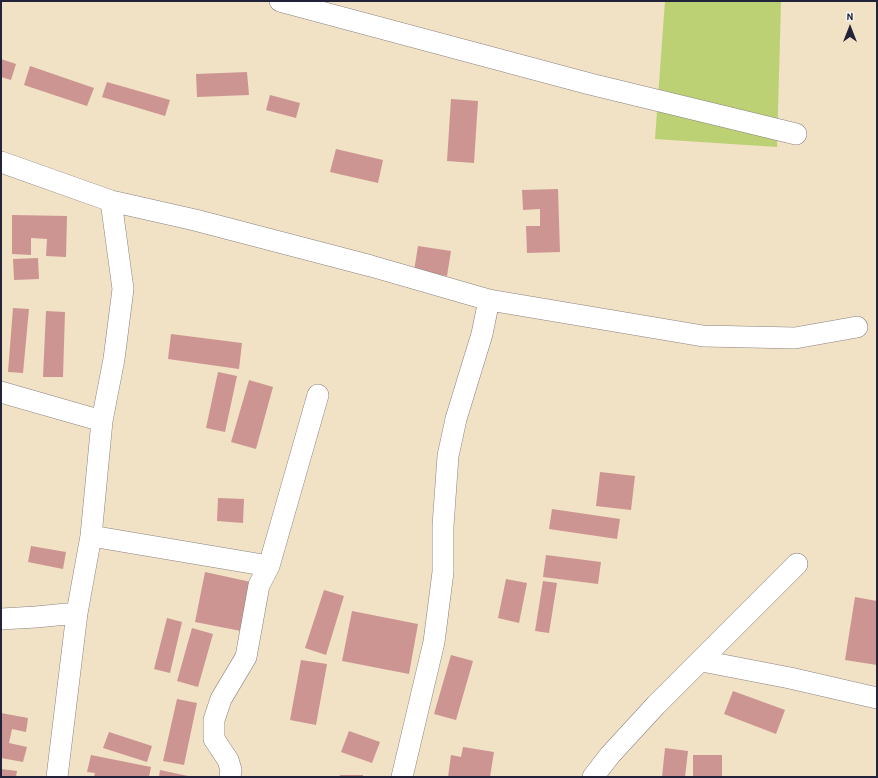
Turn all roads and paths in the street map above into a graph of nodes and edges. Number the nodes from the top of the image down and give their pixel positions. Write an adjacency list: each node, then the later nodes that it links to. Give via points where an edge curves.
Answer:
1 (280, 1): 2 (street, via 590,84)
2 (796, 134)
3 (1, 162): 4 (street)
4 (111, 201): 5 (street, via 371,266); 9 (street, via 123,289 114,359)
5 (489, 300): 6 (street, via 703,336 795,338); 19 (street, via 448,456 443,572 434,642)
6 (857, 327)
7 (1, 392): 9 (street)
8 (318, 395): 12 (street)
9 (102, 421): 10 (street)
10 (91, 536): 12 (street); 13 (street)
11 (797, 564): 15 (street)
12 (270, 566): 18 (street, via 259,585 246,657 221,699 214,720 214,739 228,760)
13 (77, 613): 14 (street); 17 (street)
14 (1, 619)
15 (702, 660): 16 (street); 20 (street, via 610,755)
16 (877, 698)
17 (57, 777)
18 (230, 777)
19 (402, 777)
20 (593, 777)

